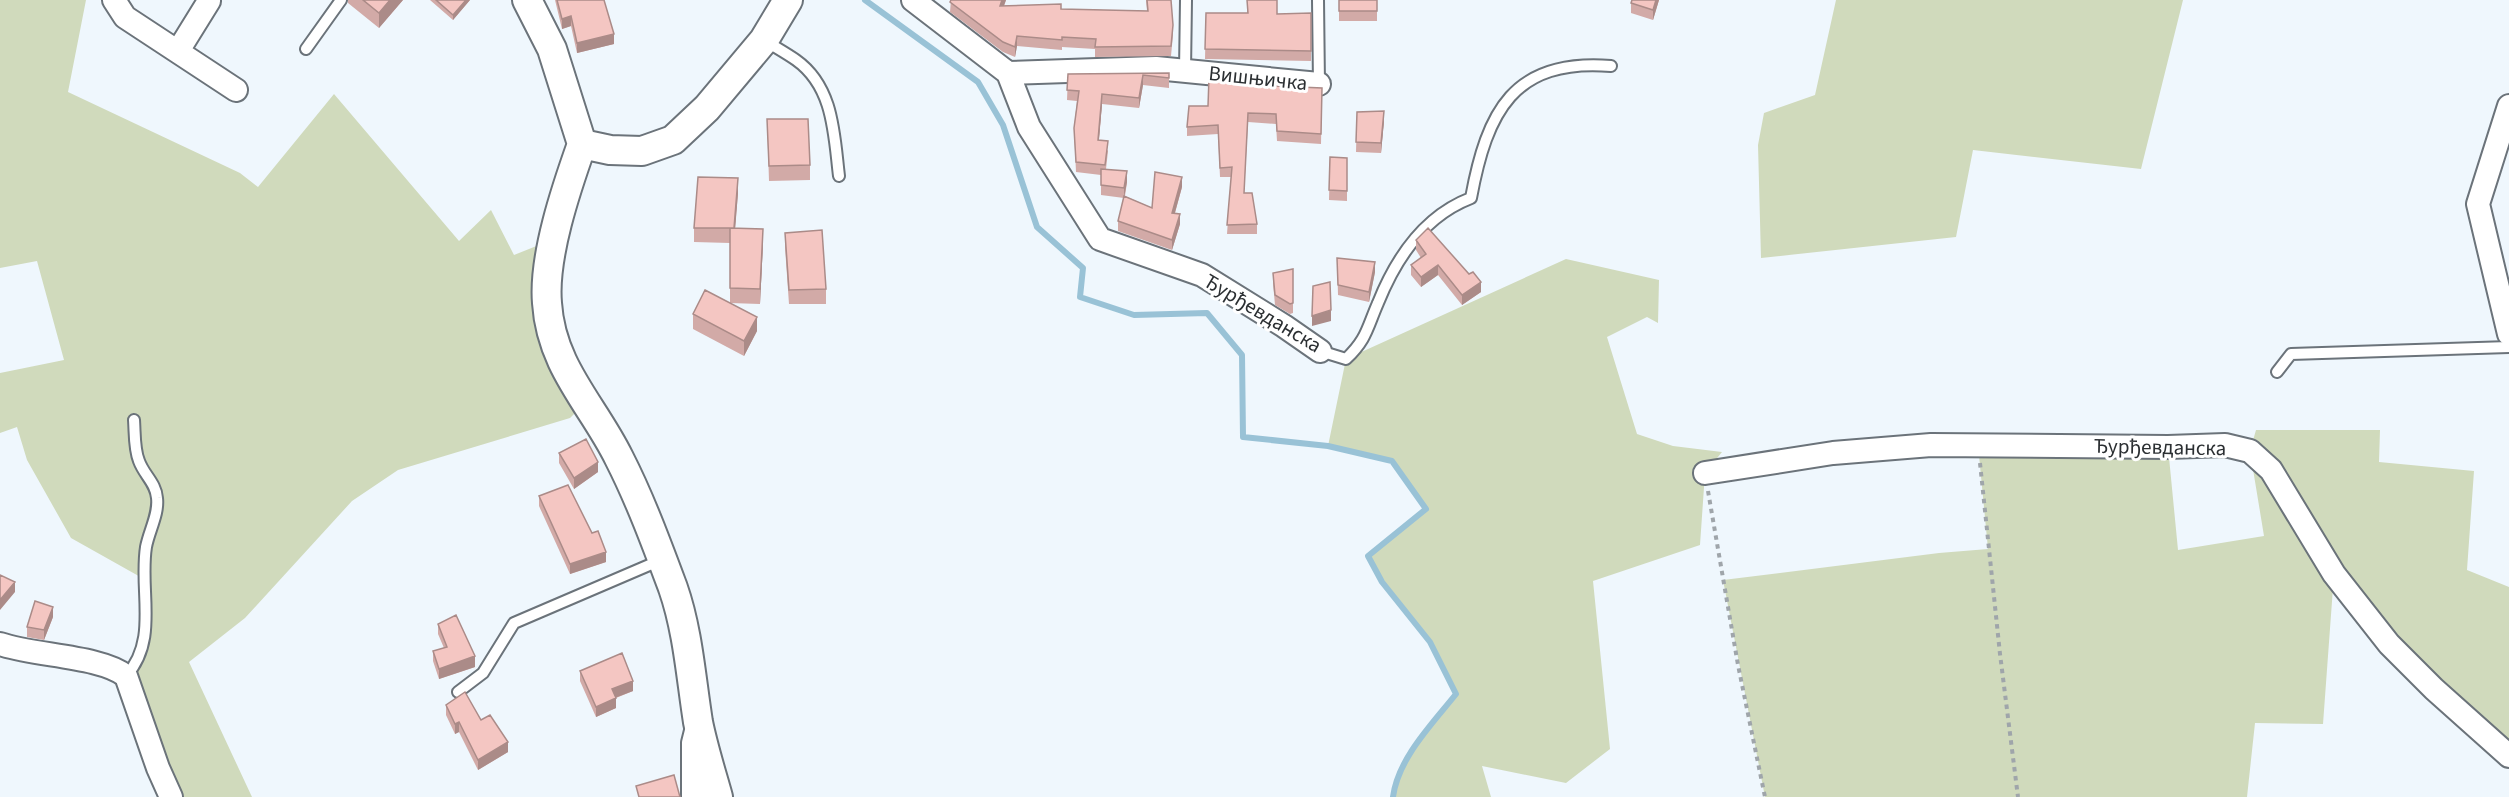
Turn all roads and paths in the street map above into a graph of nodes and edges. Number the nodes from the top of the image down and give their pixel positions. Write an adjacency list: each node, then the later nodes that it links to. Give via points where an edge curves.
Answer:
1 (114, 0): 11 (street, via 125,17)
2 (341, 0): 10 (lane)
3 (527, 0): 18 (street, via 552,49)
4 (788, 0): 9 (street)
5 (913, 0): 14 (street)
6 (1186, 0): 13 (lane, Вишњичка)
7 (1318, 0): 15 (lane, Вишњичка)
8 (209, 2): 11 (street)
9 (764, 40): 18 (street, via 707,108 673,140 642,151); 19 (lane, via 797,60 821,88 831,111)
10 (306, 49)
11 (178, 51): 16 (street)
12 (1611, 66): 22 (lane, Ђурђевданска, via 1593,64 1538,74 1509,96 1488,134 1471,198 1457,203 1422,230 1394,267 1362,344 1346,359)
13 (1185, 71): 14 (street, Вишњичка, via 1156,68); 15 (street, Вишњичка)
14 (1008, 73): 22 (street, Ђурђевданска, via 1029,127 1100,239 1202,275)
15 (1319, 84)
16 (236, 90)
17 (2509, 106): 20 (street, via 2478,204)
18 (582, 144): 27 (street, via 549,261 547,304 551,332 574,386 619,458)
19 (839, 176)
20 (2509, 334)
21 (2509, 347): 23 (lane, via 2291,354)
22 (1320, 351)
23 (2277, 372)
24 (134, 420): 29 (lane, via 138,459 158,501 145,560 147,609 142,648)
25 (1978, 445): 26 (street, Ђурђевданска, via 1833,453); 32 (street, Ђурђевданска, via 2225,445 2250,451 2271,470 2334,574 2383,637); 37 (path)
26 (1705, 473): 36 (path)
27 (662, 560): 30 (lane, via 514,623 483,673); 31 (street, via 674,591)
28 (0, 644): 29 (street, via 108,665)
29 (126, 676): 33 (street)
30 (458, 692)
31 (699, 723): 34 (street, via 693,743); 35 (street)
32 (2509, 756)
33 (171, 797)
34 (693, 797)
35 (717, 797)
36 (1765, 797)
37 (2019, 797)

